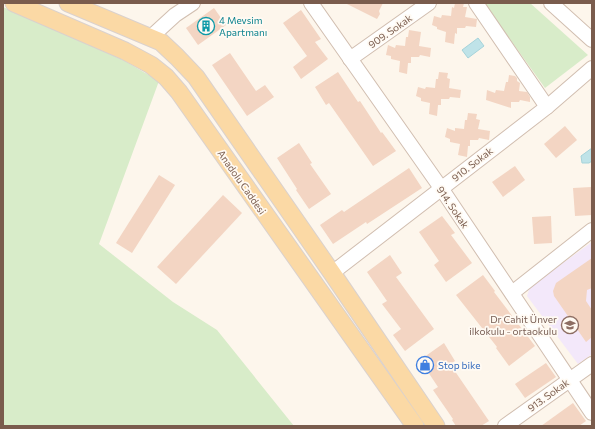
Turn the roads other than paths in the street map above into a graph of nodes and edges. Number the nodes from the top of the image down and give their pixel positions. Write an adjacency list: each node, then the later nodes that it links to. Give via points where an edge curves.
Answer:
1 (14, 3): 20 (main road, Anadolu Caddesi, via 125,51 166,76)
2 (68, 3): 8 (main road)
3 (193, 3): 8 (street)
4 (311, 3): 10 (street, 914. Sokak)
5 (429, 3): 10 (street, 909. Sokak)
6 (476, 3): 12 (street)
7 (551, 3): 9 (street)
8 (151, 37): 15 (main road, via 161,42 196,77)
9 (592, 40)
10 (350, 59): 13 (street, 914. Sokak)
11 (592, 68): 12 (street, 910. Sokak)
12 (547, 107): 13 (street, 910. Sokak)
13 (441, 188): 15 (street, 910. Sokak); 16 (street, 914. Sokak)
14 (592, 230): 16 (street)
15 (332, 273): 21 (main road)
16 (512, 293): 18 (street, 914. Sokak)
17 (592, 364): 18 (street, 913. Sokak)
18 (569, 379): 19 (street, 914. Sokak); 22 (street, 913. Sokak)
19 (592, 413)
20 (415, 426)
21 (436, 426)
22 (504, 426)

